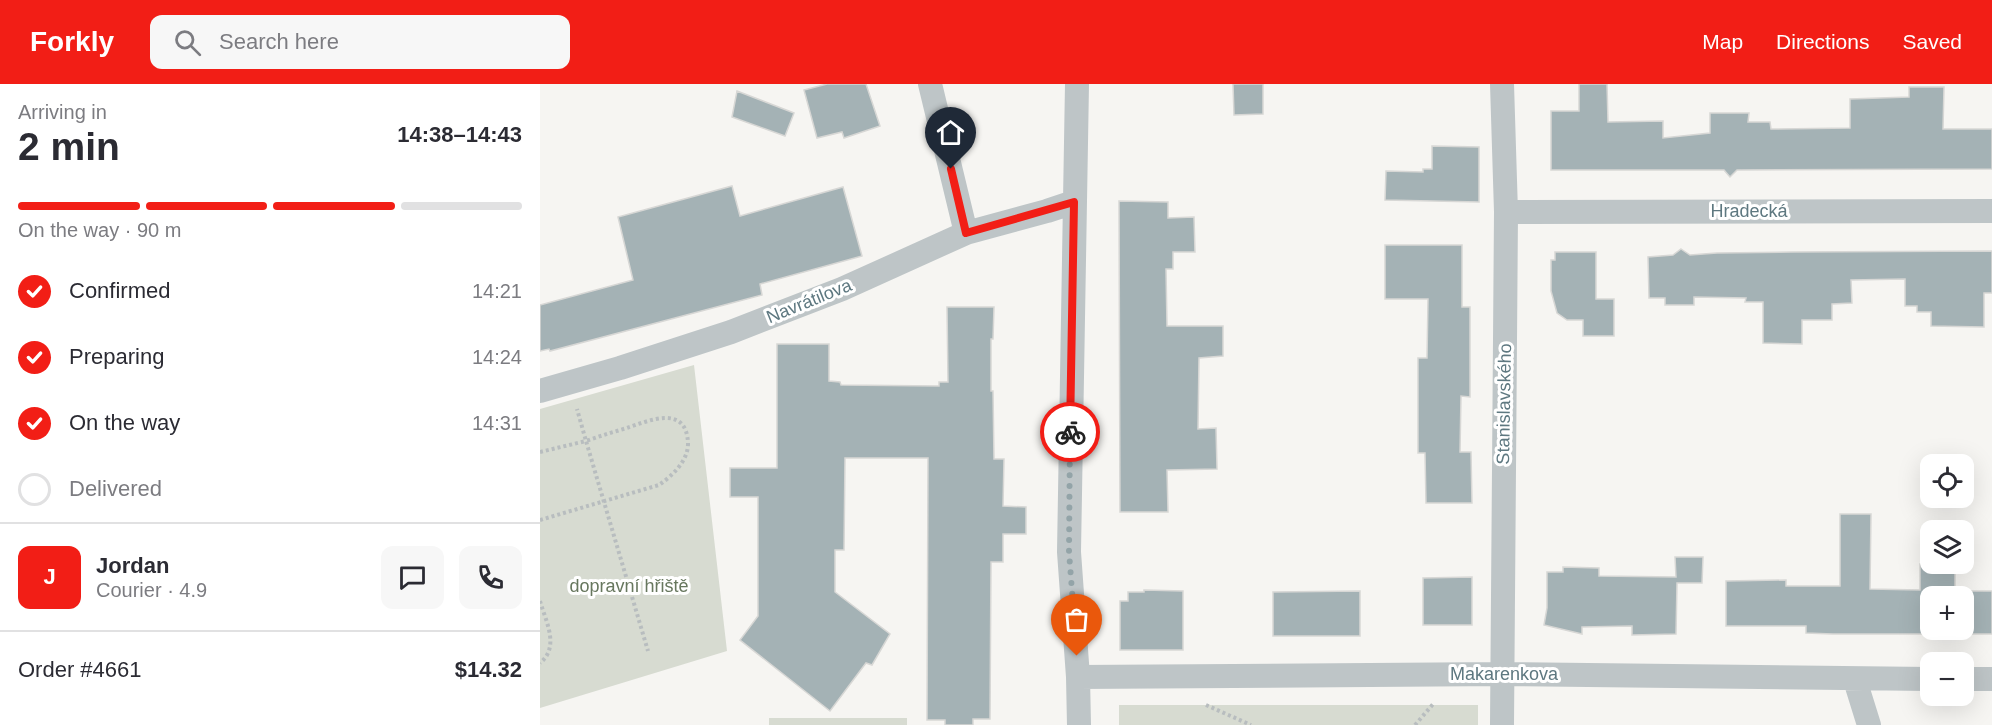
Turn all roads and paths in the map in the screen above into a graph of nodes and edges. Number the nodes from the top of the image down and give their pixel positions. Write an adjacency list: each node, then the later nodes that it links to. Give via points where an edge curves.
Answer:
1 (930, 84): 7 (street)
2 (1077, 84): 4 (street)
3 (1502, 84): 6 (street, Stanislavského)
4 (1074, 202): 7 (street, Navrátilova); 18 (street, via 1069,552)
5 (1992, 211): 6 (street, Hradecká)
6 (1506, 212): 17 (street, Stanislavského)
7 (966, 233): 8 (street, Navrátilova, via 842,289 731,332)
8 (540, 391)
9 (576, 404): 10 (path)
10 (586, 441): 11 (path); 12 (path); 12 (path, via 662,417 679,421 686,431 688,452 670,477 659,485)
11 (540, 452)
12 (604, 502): 13 (path); 15 (path)
13 (540, 520)
14 (540, 601): 16 (path, via 552,644)
15 (648, 651)
16 (540, 663)
17 (1502, 674): 18 (street, Makarenkova); 19 (street, Makarenkova); 24 (street, Stanislavského)
18 (1078, 677): 23 (street)
19 (1855, 680): 20 (street, Makarenkova); 25 (street)
20 (1920, 680)
21 (1974, 680): 22 (street)
22 (1992, 680)
23 (1079, 725)
24 (1502, 725)
25 (1869, 725)

